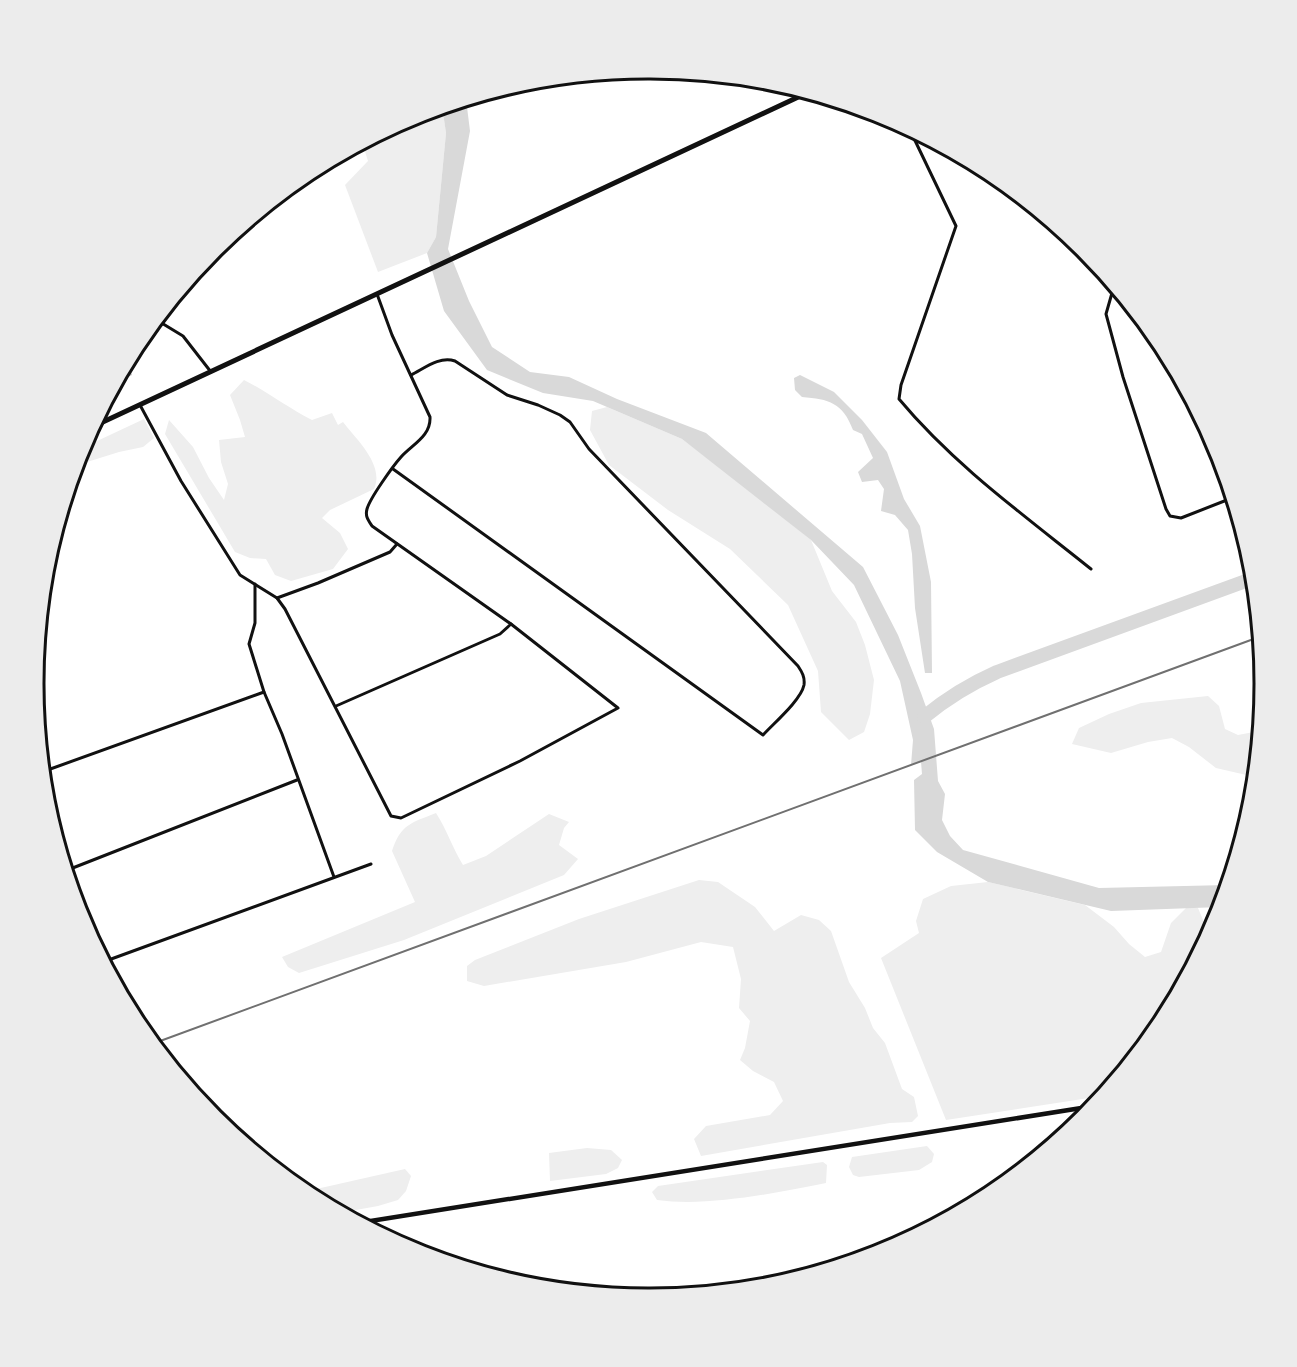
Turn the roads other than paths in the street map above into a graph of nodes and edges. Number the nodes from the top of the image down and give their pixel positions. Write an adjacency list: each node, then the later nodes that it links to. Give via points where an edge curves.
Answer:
1 (798, 97): 3 (main road)
2 (915, 141): 13 (street, via 956,226 899,399 935,439)
3 (376, 294): 6 (main road); 7 (street)
4 (1111, 295): 11 (street, via 1106,314 1166,509 1170,516 1181,518)
5 (163, 324): 6 (street, via 183,336)
6 (211, 372): 8 (main road)
7 (411, 375): 10 (street, via 431,425); 10 (street, via 447,358 507,395 538,405 570,422 596,456 798,666 804,684 800,694 763,735)
8 (140, 405): 9 (main road); 14 (street, via 218,542 240,575)
9 (103, 422)
10 (393, 469): 12 (street, via 367,509 367,519)
11 (1225, 501)
12 (397, 544): 15 (street, via 390,552); 16 (street)
13 (1092, 569)
14 (255, 584): 15 (street); 17 (street, via 255,623 249,644)
15 (277, 597): 18 (street)
16 (511, 624): 18 (street, via 500,634); 18 (street, via 618,708 401,818 391,816)
17 (264, 692): 19 (street); 20 (street)
18 (336, 706)
19 (50, 769)
20 (297, 780): 22 (street); 23 (street)
21 (371, 864): 23 (street)
22 (73, 868)
23 (334, 877): 24 (street)
24 (110, 959)
25 (1078, 1109): 26 (street)
26 (372, 1221)

